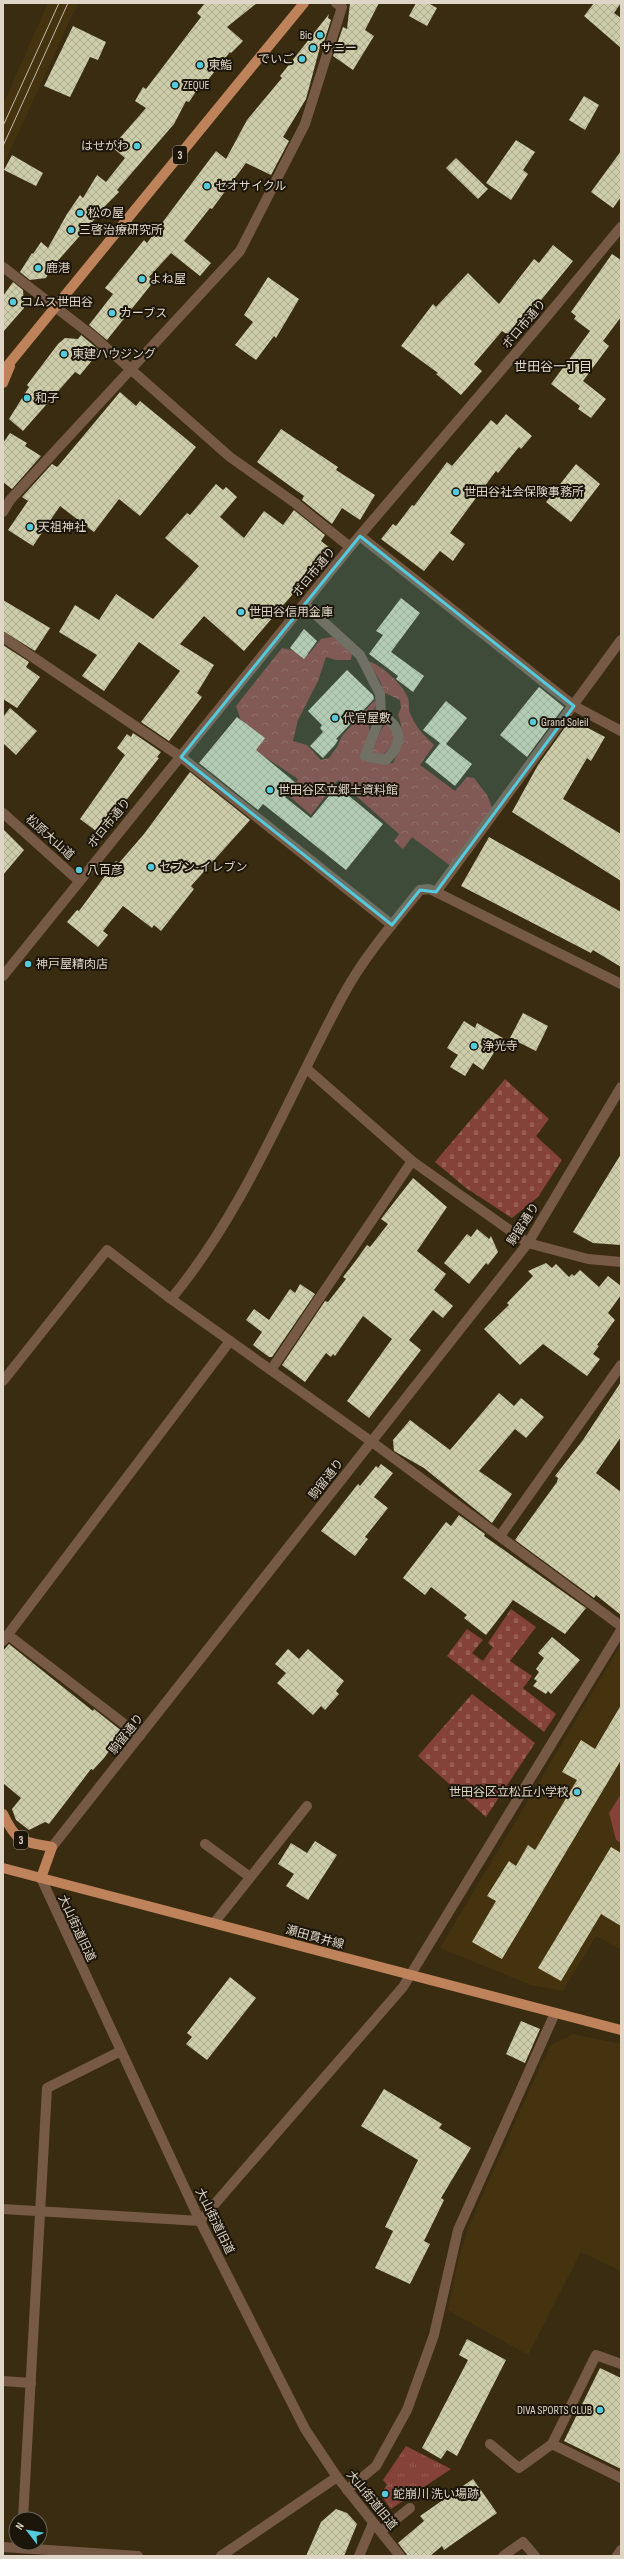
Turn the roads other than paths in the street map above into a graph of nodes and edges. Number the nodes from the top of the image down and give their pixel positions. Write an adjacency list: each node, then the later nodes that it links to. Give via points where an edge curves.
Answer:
1 (304, 3): 5 (main road, 3)
2 (336, 3): 7 (street, via 342,7 305,124 240,251)
3 (621, 226): 12 (street, ボロ市通り, via 535,332)
4 (3, 267): 5 (street)
5 (55, 307): 6 (main road, 3); 7 (street)
6 (13, 359): 8 (main road, 3); 9 (main road)
7 (131, 369): 10 (street); 13 (street, via 230,457 296,503)
8 (3, 371)
9 (3, 383)
10 (6, 497): 11 (street)
11 (3, 512)
12 (360, 536): 13 (street, ボロ市通り); 17 (street)
13 (350, 547): 14 (street, ボロ市通り)
14 (304, 604): 18 (street, via 360,655 380,694); 20 (street, ボロ市通り)
15 (3, 637): 20 (street)
16 (621, 640): 17 (street)
17 (574, 706): 19 (street); 23 (street)
18 (380, 715)
19 (621, 730)
20 (181, 757): 22 (street, ボロ市通り); 24 (street)
21 (3, 813): 22 (street, 松原大山道)
22 (79, 881): 25 (street, ボロ市通り)
23 (436, 892): 24 (street, via 429,889 420,890); 26 (street)
24 (392, 925): 27 (street, via 345,991)
25 (3, 976)
26 (621, 984)
27 (307, 1068): 29 (street); 32 (street, via 247,1188 199,1265)
28 (621, 1087): 30 (street, 駒留通り)
29 (412, 1161): 30 (street); 35 (street)
30 (528, 1243): 31 (street, via 588,1259); 37 (street, 駒留通り)
31 (621, 1262)
32 (171, 1299): 33 (street); 36 (street, via 107,1250)
33 (230, 1341): 35 (street); 41 (street)
34 (621, 1364): 38 (street)
35 (271, 1370): 37 (street)
36 (3, 1380)
37 (372, 1442): 38 (street); 42 (street, 駒留通り)
38 (500, 1536): 39 (street)
39 (621, 1626)
40 (621, 1630): 51 (street)
41 (5, 1638): 42 (street)
42 (140, 1736): 46 (street, 駒留通り)
43 (307, 1806): 48 (street)
44 (3, 1814): 46 (main road, 3, via 19,1838)
45 (205, 1844): 48 (street)
46 (52, 1847): 49 (main road, 駒留通り)
47 (3, 1868): 49 (main road, 瀬田貫井線)
48 (250, 1877): 50 (street)
49 (41, 1878): 50 (main road, 瀬田貫井線); 54 (street, 大山街道旧道)
50 (214, 1923): 51 (main road, 瀬田貫井線)
51 (411, 1976): 52 (main road, 瀬田貫井線); 57 (street)
52 (555, 2013): 53 (main road, 瀬田貫井線); 65 (street, via 458,2230 434,2335 407,2410 376,2466)
53 (621, 2030)
54 (121, 2051): 56 (street, via 47,2088); 57 (street, 大山街道旧道)
55 (3, 2209): 56 (street)
56 (39, 2212): 57 (street); 60 (street)
57 (200, 2221): 63 (street, 大山街道旧道, via 306,2429)
58 (621, 2364): 62 (street, via 596,2355)
59 (3, 2381): 60 (street)
60 (31, 2383): 67 (street)
61 (490, 2444): 62 (street, via 519,2468)
62 (552, 2444): 64 (street)
63 (337, 2477): 65 (street, 大山街道旧道); 73 (street)
64 (621, 2478)
65 (346, 2490): 68 (street, 大山街道旧道)
66 (410, 2508): 69 (street)
67 (23, 2511)
68 (373, 2523): 69 (street, 大山街道旧道); 74 (street)
69 (381, 2531): 75 (street, 大山街道旧道)
70 (621, 2550): 78 (street)
71 (48, 2551): 72 (street)
72 (138, 2556)
73 (221, 2556)
74 (359, 2556)
75 (400, 2556)
76 (503, 2556): 77 (street, via 523,2542)
77 (535, 2556)
78 (617, 2556)

